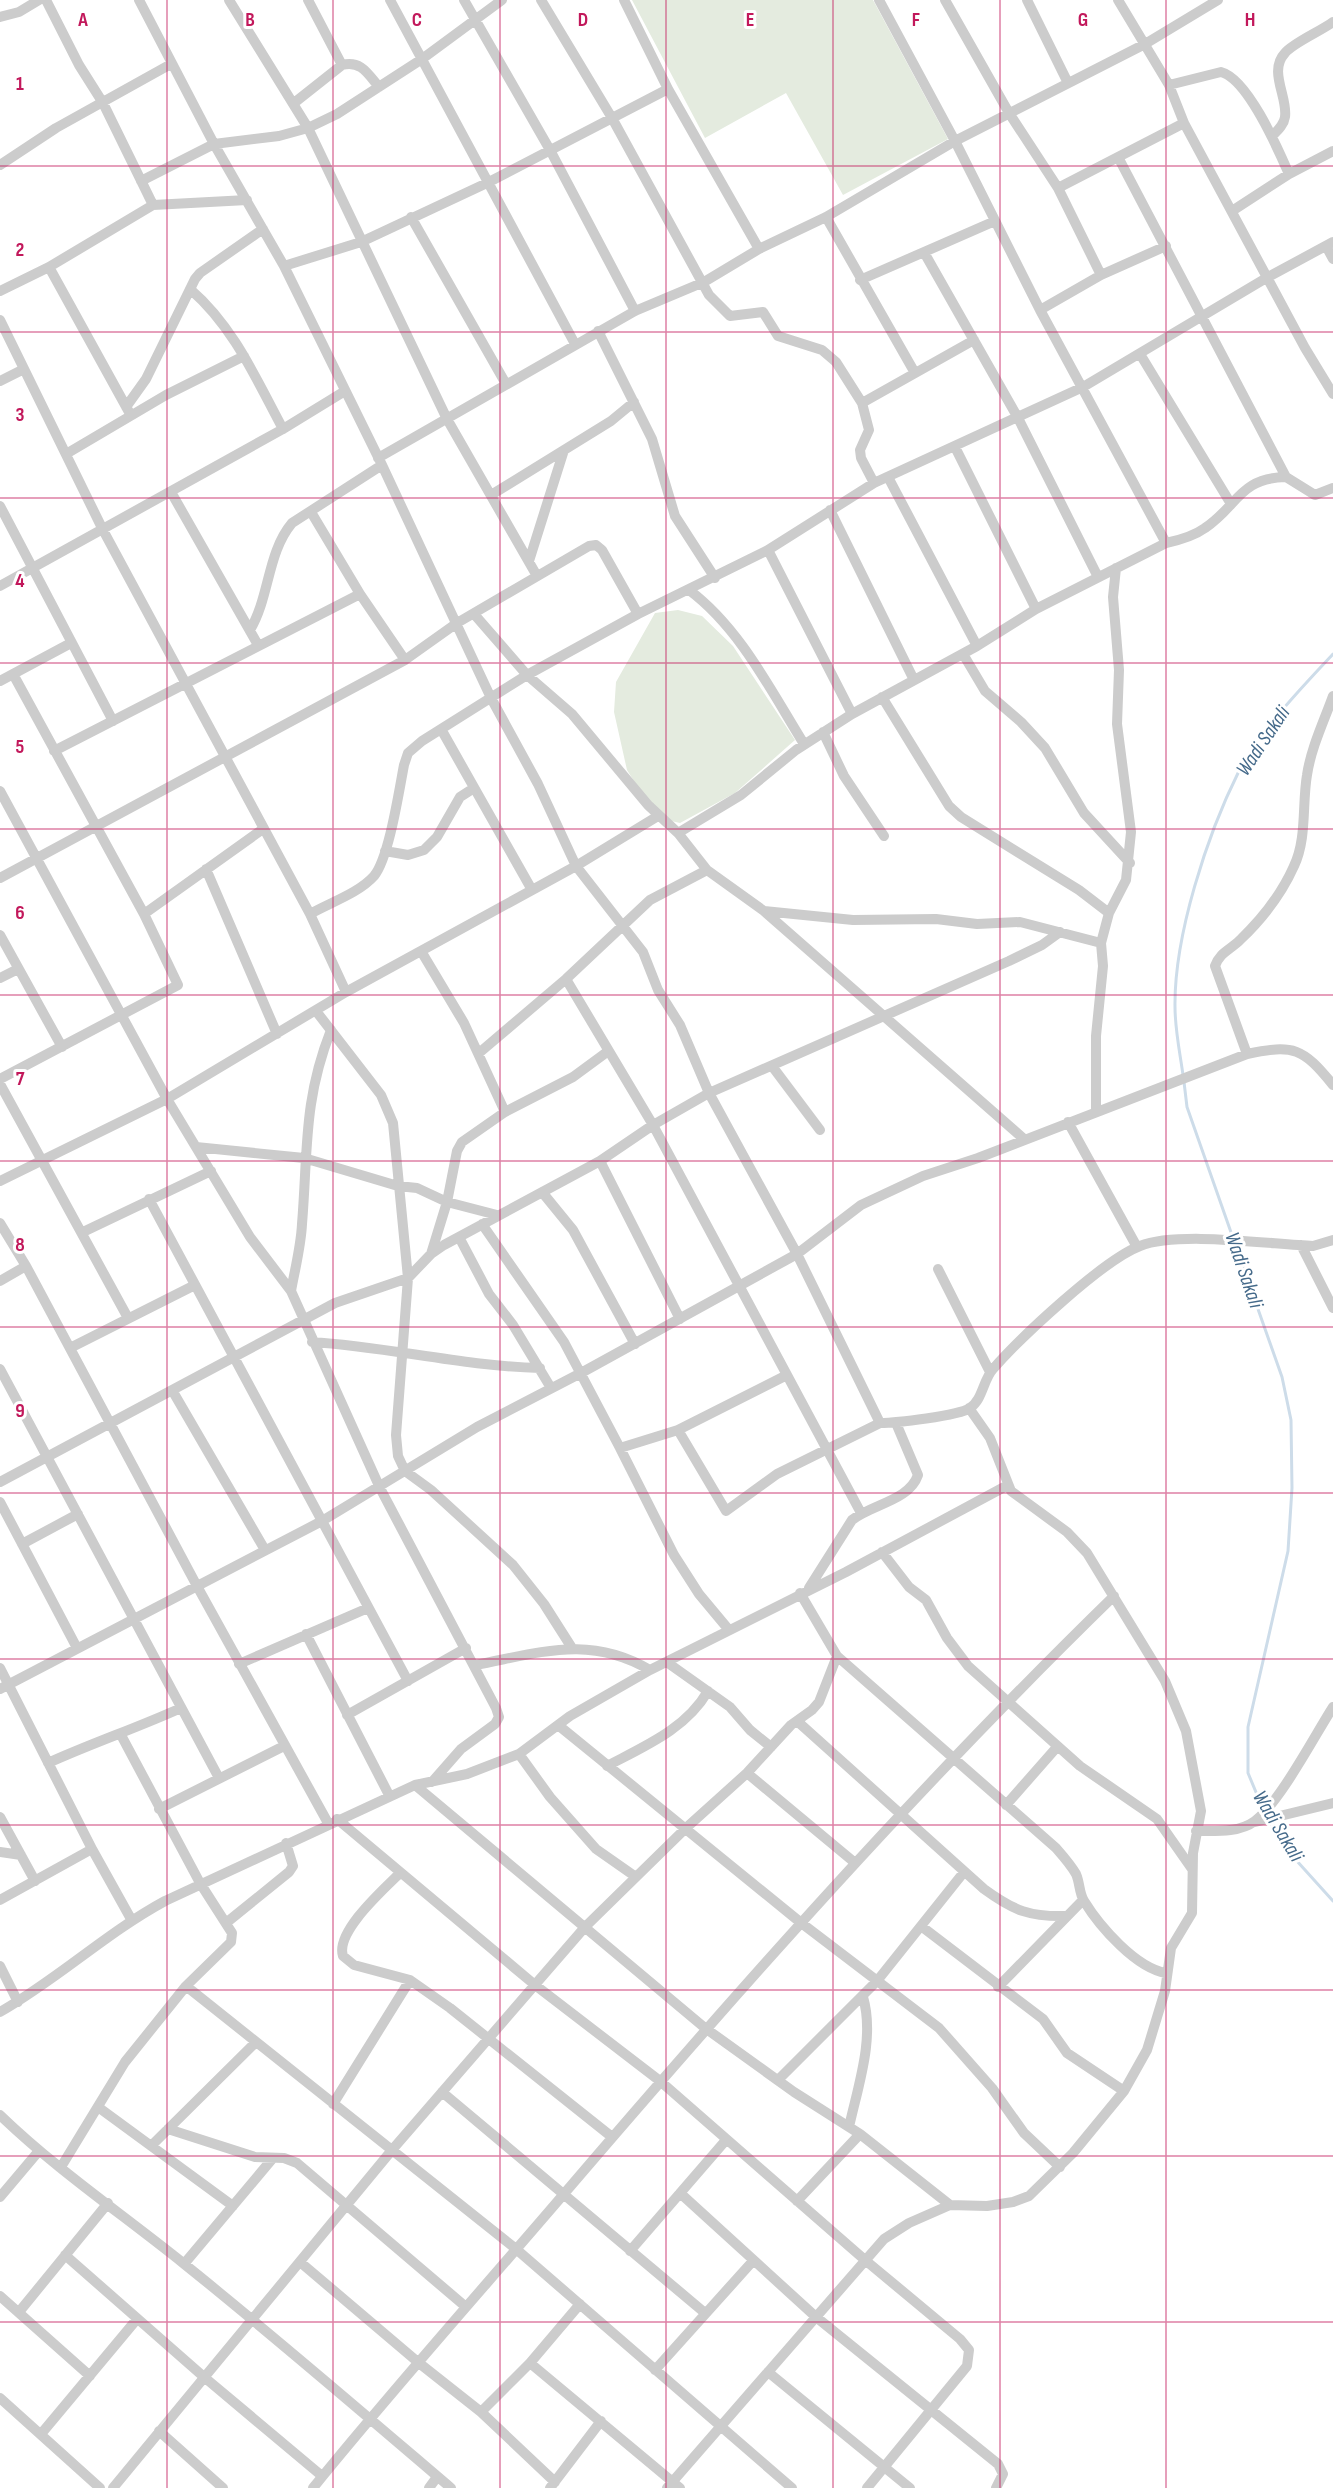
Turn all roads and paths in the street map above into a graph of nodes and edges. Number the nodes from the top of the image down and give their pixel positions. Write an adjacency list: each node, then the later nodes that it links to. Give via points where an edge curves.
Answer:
1 (39, 0): 17 (street, via 19,12)
2 (46, 0): 28 (street)
3 (229, 0): 29 (street)
4 (308, 0): 23 (street)
5 (390, 0): 21 (street)
6 (464, 0): 18 (street)
7 (502, 0): 18 (street)
8 (541, 0): 31 (street)
9 (624, 0): 27 (street)
10 (879, 0): 35 (street)
11 (945, 0): 30 (street)
12 (1027, 0): 24 (street)
13 (1118, 0): 20 (street)
14 (1218, 0): 16 (street)
15 (142, 1): 22 (street)
16 (1197, 5): 20 (street)
17 (0, 17)
18 (474, 21): 21 (street); 37 (street)
19 (1333, 22): 34 (street, via 1285,52 1279,61 1285,116)
20 (1145, 44): 24 (street); 25 (street)
21 (422, 59): 26 (street); 43 (street)
22 (171, 64): 28 (street); 36 (street)
23 (342, 66): 26 (street, via 355,63); 29 (street)
24 (1068, 83): 30 (street)
25 (1169, 85): 32 (street); 34 (street, via 1221,72 1228,74 1237,81)
26 (379, 87): 33 (street)
27 (668, 89): 31 (street); 55 (street)
28 (103, 103): 40 (street); 42 (street)
29 (294, 104): 33 (street)
30 (1009, 113): 35 (street); 44 (street)
31 (612, 118): 37 (street); 63 (street)
32 (1184, 123): 39 (street); 47 (street)
33 (308, 128): 36 (street, via 279,136); 52 (street)
34 (1272, 136): 41 (street)
35 (955, 141): 49 (street); 50 (street)
36 (214, 144): 42 (street); 45 (street)
37 (550, 150): 43 (street); 67 (street)
38 (1333, 151): 41 (street)
39 (1118, 157): 44 (street); 54 (street)
40 (0, 165)
41 (1289, 174): 47 (street)
42 (141, 181): 46 (street)
43 (487, 183): 48 (street); 72 (street)
44 (1058, 188): 60 (street)
45 (246, 200): 46 (street); 51 (street)
46 (153, 205): 59 (street)
47 (1232, 212): 61 (street)
48 (411, 217): 52 (street); 78 (street)
49 (826, 217): 55 (street); 62 (street)
50 (995, 221): 56 (street); 66 (street)
51 (263, 230): 58 (street); 64 (street, via 200,273)
52 (361, 242): 58 (street); 86 (street)
53 (1329, 244): 57 (street); 61 (street)
54 (1166, 246): 60 (street); 68 (street)
55 (759, 249): 63 (street)
56 (925, 254): 62 (street); 71 (street)
57 (1333, 260)
58 (284, 266): 80 (street)
59 (49, 267): 65 (street); 84 (street)
60 (1101, 275): 66 (street)
61 (1268, 277): 68 (street); 81 (street)
62 (860, 280): 76 (street)
63 (704, 282): 67 (street); 83 (street, via 709,295 725,313 735,316 763,312 778,336 802,342 830,356)
64 (190, 290): 74 (street, via 220,317); 84 (street)
65 (0, 291)
66 (1040, 310): 79 (street)
67 (635, 311): 70 (street)
68 (1204, 316): 73 (street); 93 (street)
69 (0, 320): 75 (street)
70 (598, 331): 72 (street); 82 (street)
71 (974, 340): 76 (street); 85 (street)
72 (575, 344): 78 (street)
73 (1140, 354): 79 (street); 98 (street)
74 (244, 356): 84 (street); 87 (street)
75 (24, 369): 77 (street); 90 (street)
76 (915, 374): 83 (street)
77 (0, 381)
78 (506, 384): 86 (street)
79 (1083, 387): 85 (street); 103 (street)
80 (345, 391): 87 (street); 91 (street)
81 (1333, 394)
82 (634, 402): 89 (street); 110 (street, via 652,439 675,516)
83 (862, 403): 94 (street, via 869,430 861,458)
84 (129, 412): 90 (street)
85 (1017, 418): 88 (street); 109 (street)
86 (447, 419): 91 (street); 97 (street)
87 (283, 429): 96 (street)
88 (954, 447): 92 (street); 114 (street)
89 (564, 450): 97 (street); 105 (street)
90 (66, 454): 102 (street)
91 (380, 462): 101 (street); 117 (street)
92 (888, 477): 94 (street); 121 (street)
93 (1286, 477): 95 (street, via 1315,495); 98 (street, via 1255,483 1242,490)
94 (874, 483): 100 (street)
95 (1333, 488)
96 (171, 492): 102 (street); 118 (street)
97 (491, 495): 105 (street)
98 (1231, 504): 103 (street, via 1205,528)
99 (0, 506): 106 (street)
100 (830, 510): 104 (street); 127 (street)
101 (311, 512): 113 (street); 118 (street, via 284,533)
102 (103, 530): 106 (street); 128 (street)
103 (1166, 543): 107 (street)
104 (768, 550): 110 (street); 132 (street)
105 (528, 561): 108 (street)
106 (33, 568): 111 (street); 119 (street)
107 (1116, 568): 109 (street); 148 (street, via 1113,597 1119,670 1117,724 1128,799)
108 (537, 576): 115 (street); 116 (street, via 596,545)
109 (1098, 577): 114 (street)
110 (715, 578): 112 (street)
111 (0, 586)
112 (689, 590): 116 (street); 136 (street, via 737,638)
113 (360, 594): 120 (street); 123 (street)
114 (1036, 609): 121 (street)
115 (474, 614): 117 (street); 125 (street)
116 (638, 614): 125 (street)
117 (457, 623): 123 (street); 130 (street)
118 (250, 630): 120 (street)
119 (71, 643): 124 (street); 133 (street)
120 (258, 645): 128 (street)
121 (977, 646): 122 (street)
122 (963, 654): 127 (street); 148 (street, via 985,691 1045,748 1084,813)
123 (405, 660): 138 (street)
124 (13, 674): 126 (street); 137 (street)
125 (527, 675): 130 (street); 141 (street, via 572,714)
126 (0, 681)
127 (914, 681): 131 (street)
128 (184, 685): 133 (street); 138 (street)
129 (1333, 696): 175 (street, via 1307,772 1295,865 1273,900 1239,942 1218,956 1215,966)
130 (491, 698): 134 (street); 149 (street, via 538,784)
131 (882, 698): 132 (street); 155 (street, via 949,806 960,817)
132 (852, 714): 135 (street)
133 (114, 721): 137 (street)
134 (441, 729): 139 (street); 146 (street, via 408,753)
135 (823, 732): 136 (street); 145 (street, via 844,776)
136 (804, 744): 144 (street, via 741,795)
137 (54, 752): 142 (street)
138 (224, 759): 142 (street); 143 (street)
139 (474, 788): 146 (street, via 460,797 437,837 424,850 408,855); 153 (street)
140 (0, 791): 147 (street)
141 (658, 816): 144 (street); 149 (street)
142 (95, 829): 147 (street); 156 (street)
143 (263, 829): 150 (street); 157 (street)
144 (678, 833): 151 (street)
145 (884, 836)
146 (385, 851): 157 (street, via 374,876)
147 (39, 859): 152 (street); 168 (street)
148 (1130, 863): 155 (street)
149 (576, 866): 153 (street); 158 (street)
150 (206, 869): 156 (street); 171 (street)
151 (707, 870): 154 (street); 158 (street, via 650,900)
152 (0, 878)
153 (532, 890): 162 (street)
154 (764, 911): 159 (street, via 853,920 936,919 977,924 1004,921); 169 (street)
155 (1109, 913): 161 (street)
156 (144, 914): 168 (street, via 178,985)
157 (310, 914): 166 (street)
158 (622, 928): 165 (street); 180 (street, via 643,952)
159 (1060, 932): 161 (street); 169 (street, via 1009,962)
160 (0, 935): 163 (street)
161 (1101, 944): 182 (street)
162 (421, 951): 166 (street); 174 (street)
163 (18, 969): 164 (street); 172 (street)
164 (0, 978)
165 (566, 979): 173 (street); 174 (street)
166 (346, 992): 167 (street)
167 (316, 1011): 170 (street); 171 (street)
168 (123, 1016): 172 (street); 181 (street)
169 (882, 1016): 176 (street); 187 (street)
170 (332, 1030): 189 (street, via 310,1103); 194 (street, via 388,1108 393,1123)
171 (278, 1034): 181 (street)
172 (62, 1047): 177 (street)
173 (607, 1052): 183 (street, via 573,1077); 185 (street)
174 (479, 1053): 183 (street)
175 (1247, 1054): 179 (street, via 1275,1048 1301,1051); 182 (street)
176 (772, 1066): 180 (street); 186 (street)
177 (0, 1079)
178 (0, 1084): 190 (street)
179 (1333, 1085)
180 (709, 1093): 185 (street); 207 (street)
181 (167, 1099): 188 (street); 190 (street)
182 (1096, 1111): 184 (street)
183 (505, 1112): 197 (street, via 462,1142)
184 (1068, 1122): 187 (street); 205 (street)
185 (653, 1125): 191 (street); 213 (street)
186 (820, 1130)
187 (1024, 1139): 207 (street, via 923,1176 861,1205)
188 (196, 1147): 189 (street); 192 (street)
189 (304, 1158): 194 (street); 214 (street, via 302,1226)
190 (43, 1160): 193 (street); 201 (street)
191 (600, 1161): 195 (street); 217 (street)
192 (211, 1171): 196 (street); 214 (street, via 250,1236)
193 (0, 1181)
194 (398, 1186): 197 (street, via 417,1188); 210 (street)
195 (542, 1192): 198 (street); 220 (street, via 573,1230)
196 (149, 1199): 201 (street); 212 (street)
197 (447, 1202): 198 (street); 206 (street)
198 (497, 1215): 200 (street)
199 (0, 1223): 208 (street)
200 (482, 1224): 202 (street); 227 (street)
201 (83, 1232): 216 (street)
202 (459, 1237): 206 (street); 224 (street, via 489,1294)
203 (1333, 1239): 204 (street, via 1313,1246)
204 (1301, 1245): 205 (street, via 1176,1239); 215 (street)
205 (1137, 1247): 226 (street, via 1097,1274)
206 (431, 1254): 210 (street)
207 (797, 1254): 213 (street); 234 (street)
208 (26, 1266): 211 (street); 221 (street)
209 (938, 1269): 226 (street)
210 (408, 1278): 218 (street, via 352,1296); 222 (street)
211 (0, 1281)
212 (195, 1285): 216 (street); 223 (street)
213 (740, 1286): 217 (street); 228 (street)
214 (291, 1291): 218 (street)
215 (1333, 1308)
216 (128, 1318): 221 (street)
217 (680, 1319): 220 (street)
218 (303, 1321): 219 (street); 223 (street)
219 (312, 1342): 222 (street); 243 (street)
220 (635, 1344): 227 (street)
221 (70, 1348): 233 (street)
222 (403, 1352): 224 (street, via 488,1366); 240 (street, via 396,1435 398,1456)
223 (235, 1356): 231 (street); 247 (street)
224 (540, 1368): 230 (street)
225 (0, 1369): 229 (street)
226 (990, 1372): 232 (street, via 983,1391)
227 (581, 1373): 230 (street); 237 (street)
228 (787, 1375): 236 (street); 238 (street)
229 (4, 1384): 239 (street)
230 (551, 1388): 240 (street, via 467,1432)
231 (172, 1389): 233 (street); 249 (street)
232 (969, 1408): 235 (street); 242 (street, via 990,1438)
233 (111, 1422): 239 (street); 251 (street)
234 (880, 1423): 235 (street); 238 (street)
235 (896, 1423): 245 (street, via 918,1474 915,1483 907,1491)
236 (678, 1430): 237 (street); 238 (street, via 726,1511 767,1480)
237 (620, 1448): 256 (street, via 674,1556)
238 (826, 1449): 245 (street)
239 (47, 1456): 241 (street); 246 (street)
240 (405, 1471): 243 (street); 260 (street, via 513,1564)
241 (0, 1482)
242 (1008, 1485): 250 (street); 253 (street, via 1016,1496 1066,1532 1087,1553)
243 (380, 1488): 247 (street); 259 (street)
244 (0, 1502): 248 (street)
245 (861, 1513): 252 (street, via 844,1530)
246 (78, 1514): 248 (street); 255 (street)
247 (322, 1521): 249 (street); 254 (street)
248 (22, 1544): 258 (street)
249 (265, 1550): 251 (street)
250 (882, 1552): 252 (street); 270 (street, via 909,1587 926,1600 956,1651)
251 (197, 1586): 255 (street); 263 (street)
252 (805, 1591): 256 (street); 261 (street)
253 (1114, 1596): 270 (street); 297 (street, via 1176,1702 1200,1797)
254 (368, 1608): 257 (street); 267 (street)
255 (134, 1619): 258 (street); 272 (street)
256 (729, 1630): 262 (street)
257 (306, 1634): 263 (street); 273 (street)
258 (76, 1648): 268 (street)
259 (466, 1648): 264 (street); 267 (street)
260 (572, 1648): 264 (street); 266 (street, via 617,1654)
261 (837, 1656): 274 (street, via 819,1702); 281 (street)
262 (668, 1663): 266 (street); 269 (street)
263 (239, 1664): 277 (street)
264 (475, 1665): 286 (street, via 499,1717 495,1725 461,1749)
265 (0, 1668): 268 (street)
266 (650, 1670): 275 (street)
267 (408, 1682): 273 (street)
268 (4, 1687): 282 (street)
269 (708, 1691): 278 (street); 283 (street, via 675,1728)
270 (1006, 1702): 279 (street); 281 (street)
271 (1333, 1707): 295 (street)
272 (181, 1708): 276 (street); 285 (street)
273 (347, 1715): 288 (street)
274 (797, 1721): 278 (street); 292 (street)
275 (558, 1725): 280 (street); 283 (street)
276 (121, 1735): 282 (street, via 93,1742); 291 (street)
277 (284, 1746): 285 (street); 294 (street)
278 (771, 1747): 284 (street)
279 (1057, 1747): 290 (street); 303 (street, via 1157,1819)
280 (519, 1754): 286 (street, via 467,1774); 306 (street, via 550,1797 597,1849)
281 (955, 1757): 290 (street); 292 (street)
282 (48, 1763): 299 (street)
283 (608, 1766): 296 (street)
284 (747, 1773): 296 (street); 302 (street)
285 (219, 1778): 291 (street)
286 (432, 1782): 287 (street)
287 (415, 1785): 288 (street); 316 (street)
288 (389, 1796): 294 (street)
289 (1333, 1803): 295 (street)
290 (1006, 1805): 310 (street, via 1056,1848 1076,1874)
291 (159, 1809): 308 (street)
292 (900, 1812): 302 (street); 304 (street)
293 (0, 1817): 301 (street)
294 (332, 1821): 298 (street); 305 (street)
295 (1255, 1822): 297 (street, via 1228,1830)
296 (686, 1828): 306 (street); 313 (street)
297 (1196, 1831): 303 (street)
298 (286, 1843): 308 (street); 314 (street, via 293,1866 289,1872)
299 (92, 1849): 307 (street); 312 (street)
300 (0, 1852): 301 (street)
301 (21, 1855): 307 (street)
302 (854, 1862): 313 (street)
303 (1192, 1870): 318 (street, via 1192,1913 1171,1948)
304 (964, 1872): 311 (street, via 1005,1904 1029,1915); 315 (street)
305 (400, 1873): 319 (street, via 360,1915 341,1943 341,1950 354,1965); 321 (street)
306 (636, 1877): 316 (street)
307 (35, 1881): 309 (street)
308 (200, 1883): 312 (street); 314 (street)
309 (0, 1900)
310 (1083, 1900): 311 (street); 318 (street, via 1138,1962 1152,1971)
311 (1067, 1916): 323 (street)
312 (131, 1919): 325 (street)
313 (800, 1922): 320 (street); 327 (street)
314 (226, 1923): 322 (street, via 232,1933 231,1942)
315 (921, 1926): 320 (street); 323 (street)
316 (585, 1927): 321 (street); 327 (street)
317 (0, 1966): 325 (street)
318 (1166, 1973): 332 (street, via 1157,2023)
319 (410, 1980): 328 (street); 334 (street)
320 (877, 1981): 324 (street); 347 (street, via 939,2028 992,2088 1024,2133)
321 (535, 1985): 328 (street); 331 (street)
322 (186, 1986): 329 (street); 335 (street, via 125,2062)
323 (998, 1987): 332 (street, via 1043,2019 1067,2053)
324 (863, 1997): 330 (street); 337 (street, via 868,2014 867,2033)
325 (18, 2002): 326 (street)
326 (0, 2012)
327 (705, 2028): 330 (street); 331 (street)
328 (489, 2038): 333 (street); 340 (street)
329 (256, 2042): 334 (street); 338 (street)
330 (778, 2080): 337 (street)
331 (660, 2081): 340 (street); 341 (street)
332 (1124, 2091): 347 (street)
333 (442, 2092): 343 (street); 349 (street)
334 (333, 2104): 343 (street)
335 (98, 2107): 342 (street); 346 (street)
336 (0, 2115): 344 (street)
337 (849, 2127): 339 (street)
338 (168, 2129): 342 (street); 345 (street, via 255,2157)
339 (860, 2134): 351 (street); 354 (street)
340 (612, 2137): 349 (street)
341 (726, 2140): 348 (street); 351 (street)
342 (151, 2146): 355 (street)
343 (392, 2150): 353 (street); 356 (street)
344 (38, 2152): 346 (street); 350 (street)
345 (273, 2158): 353 (street, via 297,2163); 355 (street)
346 (61, 2167): 352 (street)
347 (1060, 2167): 354 (street, via 1029,2196 1013,2202)
348 (680, 2193): 357 (street); 361 (street)
349 (563, 2195): 356 (street); 357 (street)
350 (0, 2197)
351 (797, 2202): 359 (street)
352 (108, 2203): 358 (street); 362 (street)
353 (347, 2205): 360 (street); 365 (street)
354 (950, 2205): 359 (street, via 884,2239)
355 (233, 2206): 362 (street)
356 (516, 2249): 364 (street); 365 (street)
357 (630, 2251): 367 (street)
358 (65, 2255): 366 (street); 369 (street)
359 (865, 2260): 368 (street); 378 (street, via 969,2350 967,2366)
360 (300, 2262): 370 (street); 372 (street)
361 (752, 2262): 367 (street); 368 (street)
362 (183, 2264): 370 (street)
363 (0, 2296): 366 (street)
364 (580, 2304): 371 (street); 373 (street)
365 (466, 2307): 372 (street)
366 (19, 2312): 375 (street)
367 (705, 2313): 373 (street)
368 (816, 2317): 374 (street); 378 (street)
369 (137, 2319): 375 (street); 376 (street)
370 (252, 2319): 376 (street); 380 (street)
371 (530, 2362): 379 (street); 381 (street)
372 (418, 2363): 379 (street); 380 (street)
373 (655, 2370): 382 (street)
374 (768, 2372): 382 (street); 385 (street)
375 (90, 2376): 384 (street)
376 (204, 2377): 383 (street); 386 (street)
377 (0, 2398): 384 (street)
378 (931, 2410): 385 (street); 399 (street, via 998,2464 1003,2474)
379 (481, 2412): 388 (street)
380 (370, 2420): 386 (street); 387 (street)
381 (601, 2421): 388 (street); 389 (street)
382 (721, 2427): 389 (street); 396 (street)
383 (159, 2431): 391 (street); 392 (street)
384 (41, 2434): 390 (street)
385 (884, 2466): 397 (street); 398 (street)
386 (322, 2476): 393 (street)
387 (437, 2477): 394 (street); 395 (street)
388 (552, 2485)
389 (673, 2486)
390 (100, 2488)
391 (113, 2488)
392 (223, 2488)
393 (313, 2488)
394 (429, 2488)
395 (450, 2488)
396 (792, 2488)
397 (867, 2488)
398 (910, 2488)
399 (996, 2488)

